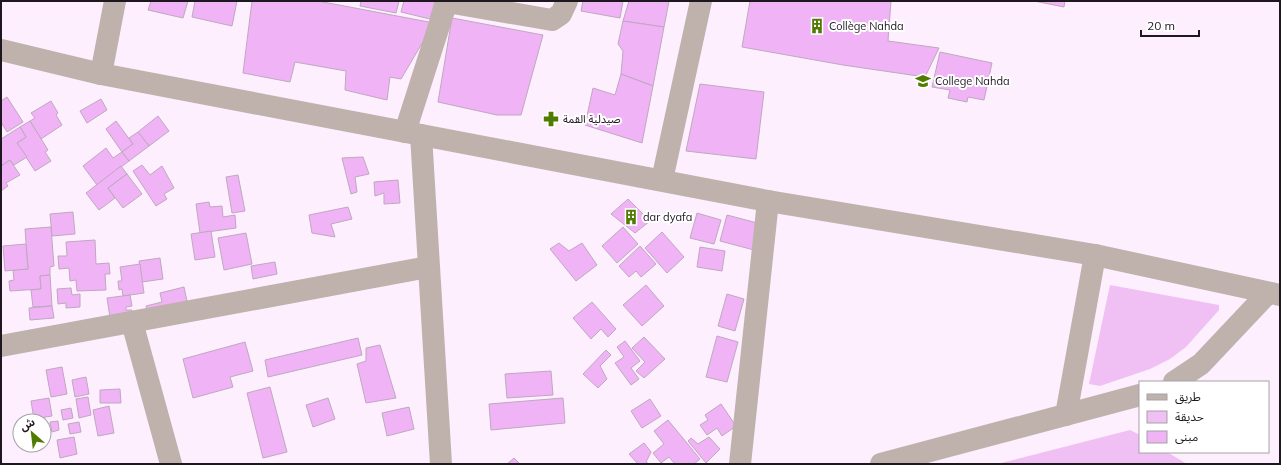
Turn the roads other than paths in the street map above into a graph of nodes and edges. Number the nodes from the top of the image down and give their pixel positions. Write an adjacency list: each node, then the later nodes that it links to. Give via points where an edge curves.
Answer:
1 (115, 1): 6 (street)
2 (447, 1): 3 (street, via 552,20 561,14); 7 (street)
3 (567, 1)
4 (701, 1): 8 (street)
5 (1, 50): 6 (street)
6 (101, 74): 7 (street)
7 (413, 134): 8 (street); 11 (street)
8 (662, 180): 9 (street)
9 (768, 201): 10 (street); 20 (street)
10 (1095, 255): 12 (street); 17 (street)
11 (428, 267): 13 (street); 19 (street)
12 (1274, 294): 15 (street, via 1201,364)
13 (132, 322): 14 (street); 18 (street)
14 (1, 346)
15 (1176, 381)
16 (1139, 395): 17 (street)
17 (1066, 415): 21 (street)
18 (170, 464)
19 (441, 464)
20 (740, 464)
21 (880, 464)

